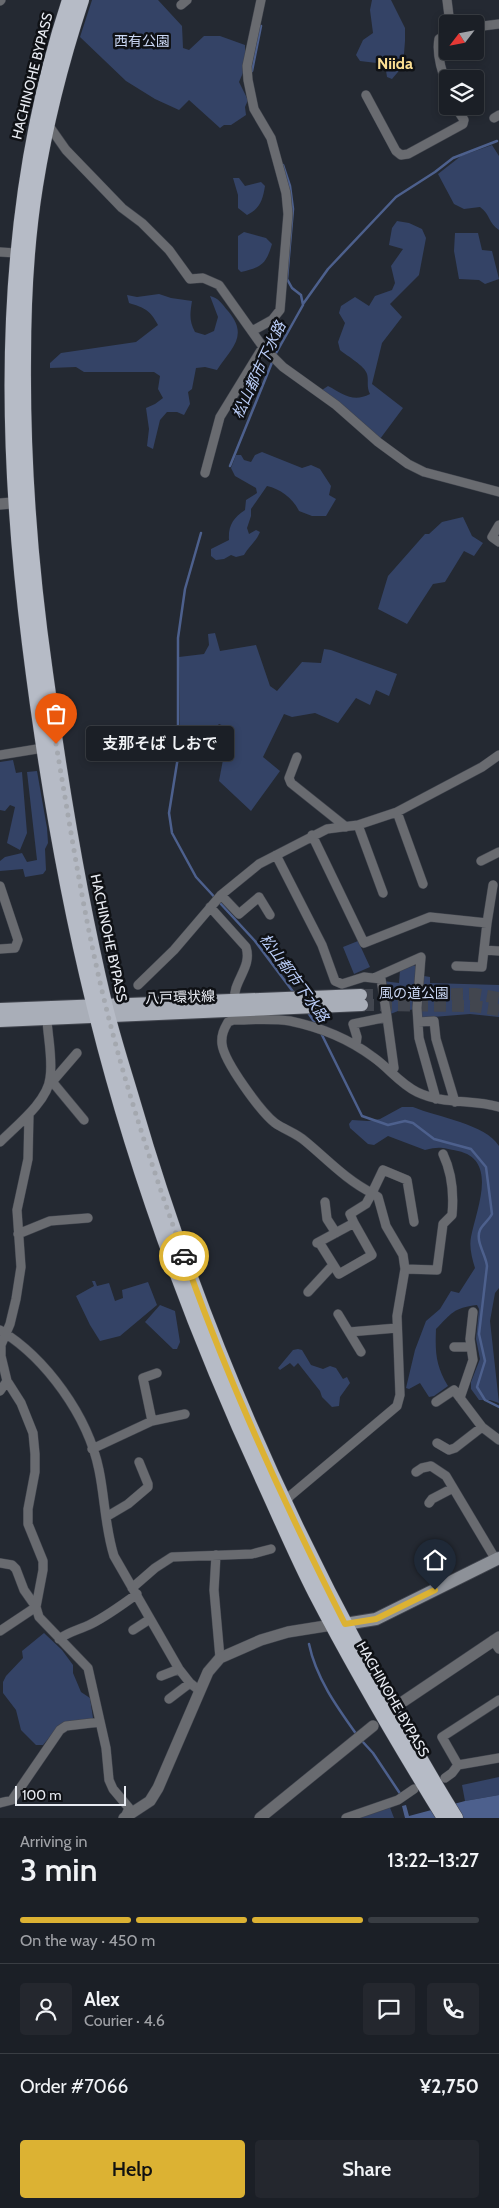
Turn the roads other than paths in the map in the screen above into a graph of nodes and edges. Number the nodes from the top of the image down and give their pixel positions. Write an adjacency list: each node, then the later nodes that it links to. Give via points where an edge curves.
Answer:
1 (69, 0): 12 (highway, HACHINOHE BYPASS, via 37,112)
2 (82, 0): 10 (highway, HACHINOHE BYPASS)
3 (261, 0): 13 (street, via 247,66 248,80 254,109 271,138 283,180 288,214 280,310 272,320)
4 (447, 0): 5 (street)
5 (449, 15)
6 (499, 24): 7 (street)
7 (484, 25)
8 (366, 96): 9 (street, via 401,155 463,124)
9 (461, 115)
10 (47, 123): 13 (street, via 66,150 122,208 169,250 190,279 203,278 219,285); 17 (highway, HACHINOHE BYPASS, via 35,190 24,309)
11 (0, 252): 12 (street)
12 (16, 253): 17 (highway, HACHINOHE BYPASS, via 10,382)
13 (252, 331): 14 (street)
14 (263, 347): 15 (street, via 220,417); 16 (street, via 299,380 336,405 408,464 424,472)
15 (205, 474)
16 (499, 492)
17 (21, 502): 18 (street); 21 (highway, HACHINOHE BYPASS, via 24,603); 49 (highway, HACHINOHE BYPASS, via 56,744)
18 (0, 504)
19 (499, 525): 20 (street, via 492,538)
20 (499, 542)
21 (43, 748): 22 (street); 49 (highway, HACHINOHE BYPASS, via 67,885)
22 (0, 755)
23 (499, 755): 25 (street)
24 (297, 757): 27 (street, via 289,778 291,783)
25 (397, 812): 26 (street); 32 (street)
26 (358, 825): 27 (street); 35 (street)
27 (346, 826): 28 (street)
28 (312, 835): 30 (street); 39 (street, via 364,943 430,917)
29 (499, 852): 31 (street)
30 (276, 855): 36 (street, via 259,864); 44 (street, via 322,944 336,981 342,984 364,977)
31 (481, 861)
32 (423, 884)
33 (493, 885): 39 (street)
34 (0, 886): 40 (street, via 18,940 14,948)
35 (383, 893)
36 (221, 895): 37 (street); 38 (street, via 239,914 259,897)
37 (210, 907): 45 (street, via 174,950); 48 (street, via 246,947 248,954 248,962 236,988)
38 (270, 914)
39 (487, 923): 41 (street)
40 (0, 949)
41 (484, 950): 42 (street); 43 (street, via 482,967)
42 (499, 952)
43 (456, 966)
44 (376, 978): 50 (street, via 381,979); 53 (street, via 421,958)
45 (138, 985)
46 (362, 1000): 48 (main road, 八戸環状線)
47 (0, 1009): 49 (main road, 八戸環状線)
48 (233, 1010): 49 (main road, 八戸環状線); 54 (street, via 289,1021); 65 (street, via 222,1034 222,1045 232,1068 258,1104 274,1122 296,1133 334,1168)
49 (101, 1011): 51 (main road, 八戸環状線); 97 (highway, HACHINOHE BYPASS, via 188,1269); 100 (highway, HACHINOHE BYPASS, via 132,1142 178,1278)
50 (387, 1017): 54 (street, via 353,1024); 56 (street)
51 (47, 1020): 52 (main road, 八戸環状線); 57 (street)
52 (0, 1022)
53 (418, 1022): 58 (street, via 419,1038); 59 (street, via 434,1021 436,1039)
54 (356, 1045): 58 (street, via 383,1064 400,1082)
55 (77, 1053): 57 (street)
56 (394, 1068)
57 (51, 1080): 61 (street); 62 (street)
58 (436, 1099): 59 (street)
59 (455, 1102): 60 (street)
60 (499, 1107)
61 (29, 1114): 63 (street); 71 (street, via 28,1159 17,1210)
62 (84, 1120)
63 (0, 1142)
64 (443, 1154): 73 (street, via 454,1195 452,1215 443,1224 437,1270)
65 (372, 1192): 68 (street, via 383,1170 407,1180); 69 (street, via 366,1204 350,1214); 73 (street, via 378,1197 386,1226 403,1255)
66 (325, 1202): 70 (street, via 327,1219)
67 (88, 1218): 71 (street, via 50,1221)
68 (414, 1222)
69 (354, 1223): 70 (street); 72 (street, via 372,1255 338,1274)
70 (336, 1233): 72 (street, via 318,1242)
71 (18, 1234): 78 (street, via 21,1267 16,1299)
72 (333, 1265): 74 (street)
73 (405, 1269): 77 (street)
74 (308, 1292)
75 (473, 1312): 81 (street)
76 (338, 1314): 79 (street)
77 (397, 1328): 79 (street); 97 (street, via 400,1395 396,1406)
78 (3, 1332): 84 (street, via 1,1356); 93 (street, via 45,1366 57,1381)
79 (348, 1332): 82 (street)
80 (454, 1346): 81 (street)
81 (471, 1347): 86 (street, via 473,1360)
82 (361, 1352)
83 (157, 1373): 89 (street, via 143,1378)
84 (7, 1381): 85 (street); 106 (street, via 21,1402 33,1433 35,1472 28,1524 43,1562)
85 (0, 1391)
86 (460, 1398): 87 (street, via 454,1390); 90 (street)
87 (436, 1402)
88 (185, 1414): 89 (street)
89 (152, 1421): 93 (street)
90 (482, 1427): 91 (street); 92 (street, via 455,1448 449,1450)
91 (499, 1440)
92 (437, 1443)
93 (92, 1449): 99 (street)
94 (139, 1462): 99 (street, via 148,1484 146,1490)
95 (416, 1472): 96 (street, via 431,1466 446,1476)
96 (453, 1488): 98 (street); 103 (street)
97 (285, 1502): 100 (street); 108 (highway, HACHINOHE BYPASS)
98 (429, 1503)
99 (106, 1517): 105 (street, via 114,1556)
100 (282, 1524): 108 (highway, HACHINOHE BYPASS)
101 (271, 1549): 102 (street, via 252,1554)
102 (216, 1555): 105 (street, via 172,1557 155,1568); 113 (street, via 214,1590)
103 (498, 1559): 108 (main road, via 376,1619)
104 (0, 1562): 106 (street, via 12,1565 16,1570)
105 (135, 1591): 107 (street); 111 (street, via 108,1615)
106 (36, 1607): 110 (street); 111 (street, via 39,1617)
107 (150, 1619): 109 (street); 114 (street)
108 (338, 1624): 113 (street, via 288,1632); 127 (highway, HACHINOHE BYPASS)
109 (133, 1630)
110 (0, 1631)
111 (59, 1639): 121 (street, via 88,1668)
112 (497, 1642): 120 (street)
113 (220, 1658): 117 (street, via 208,1672)
114 (179, 1669): 115 (street); 116 (street)
115 (161, 1676)
116 (190, 1683): 117 (street); 118 (street)
117 (200, 1691): 129 (street, via 158,1788 150,1801)
118 (169, 1699)
119 (499, 1700): 124 (street, via 442,1737)
120 (404, 1701)
121 (100, 1722): 128 (street, via 66,1726 60,1730 12,1800); 129 (street, via 109,1780 129,1808)
122 (373, 1726): 130 (street)
123 (499, 1758): 124 (street)
124 (458, 1765): 125 (street)
125 (445, 1778)
126 (414, 1789): 131 (street, via 398,1800)
127 (434, 1793): 132 (highway, HACHINOHE BYPASS); 133 (highway, HACHINOHE BYPASS)
128 (0, 1803)
129 (125, 1818)
130 (260, 1818)
131 (346, 1818)
132 (444, 1818)
133 (456, 1818)

